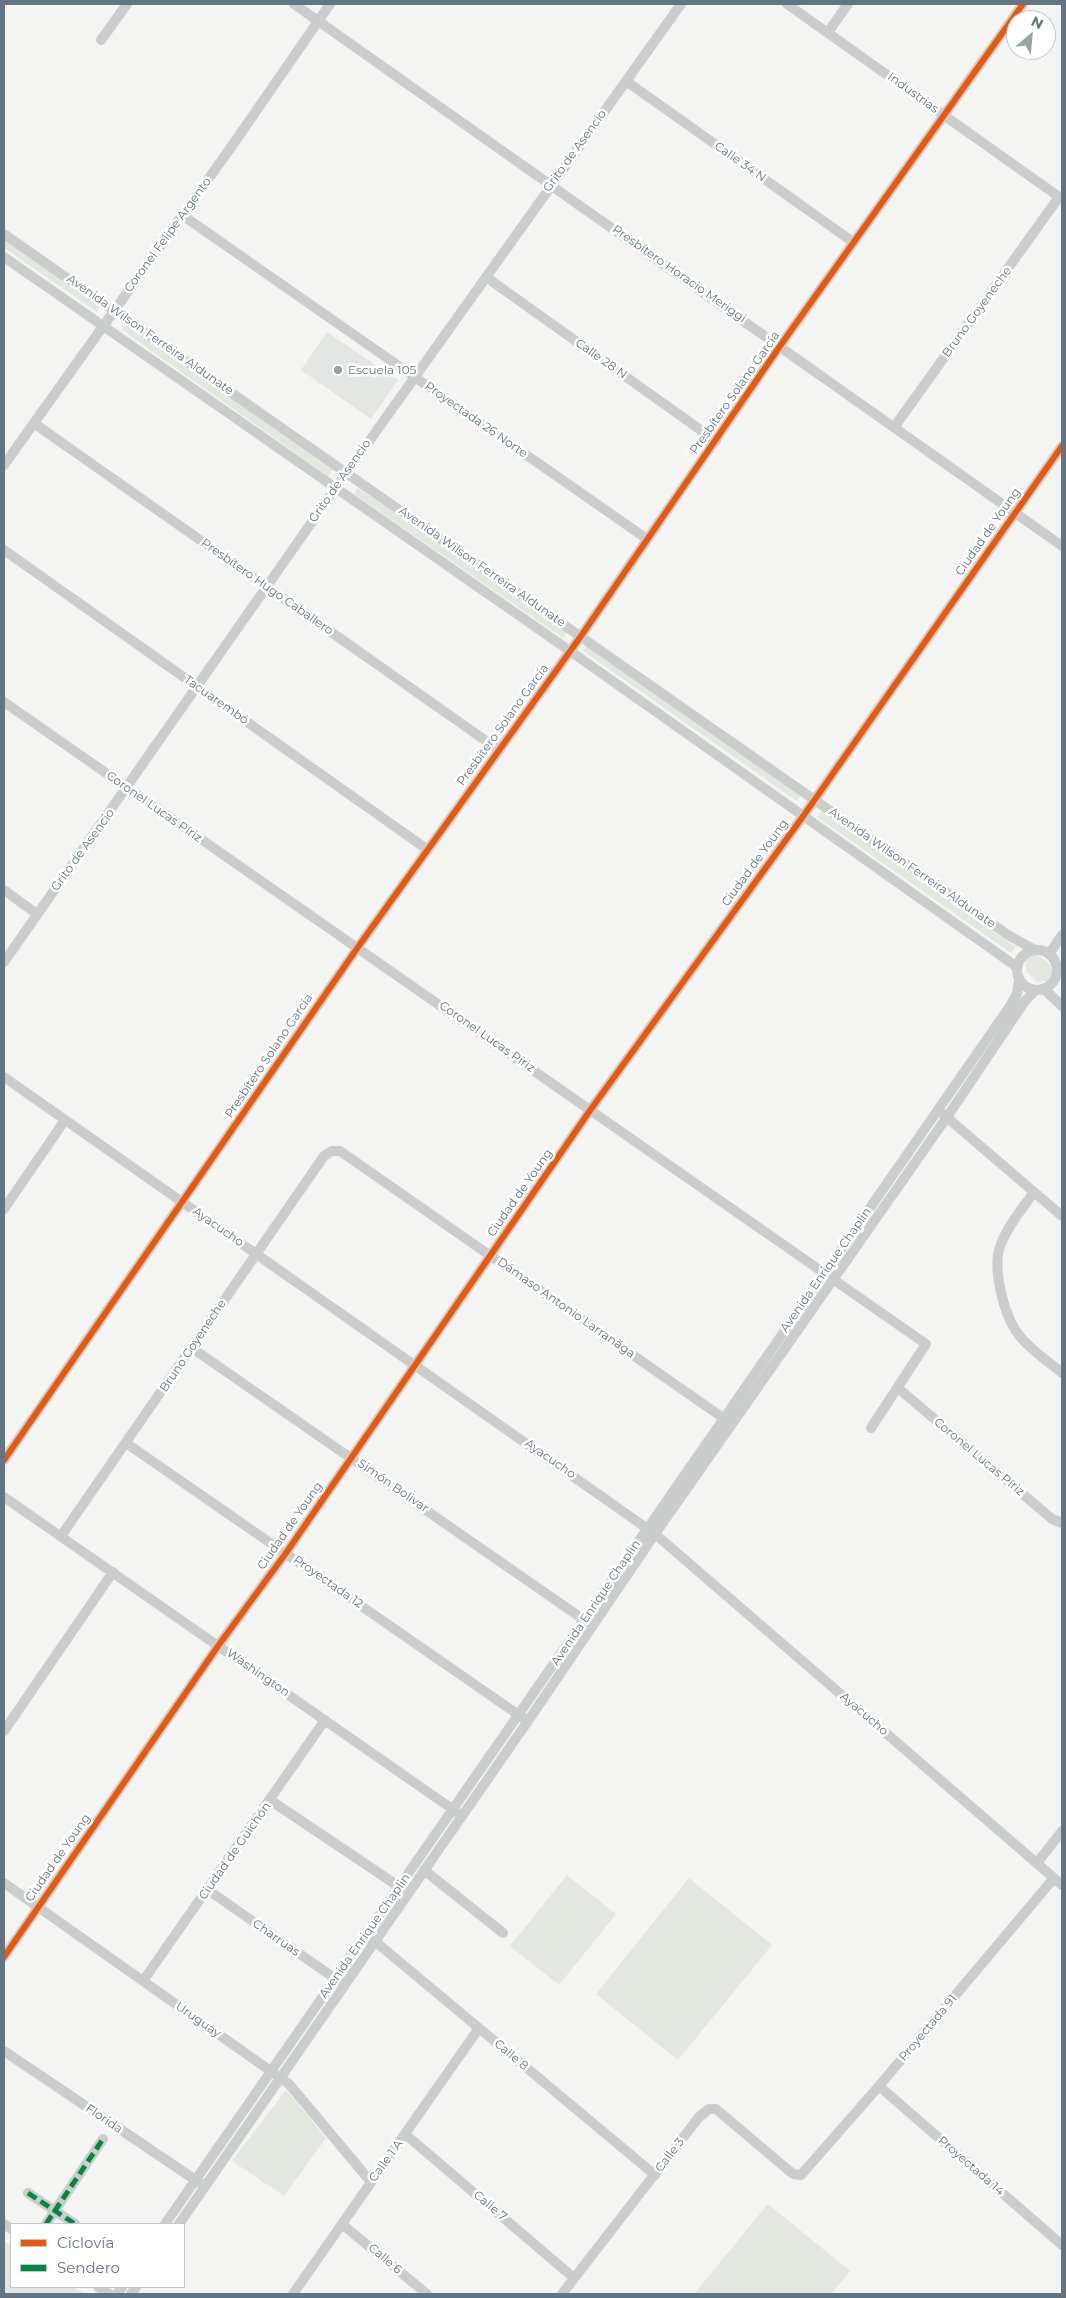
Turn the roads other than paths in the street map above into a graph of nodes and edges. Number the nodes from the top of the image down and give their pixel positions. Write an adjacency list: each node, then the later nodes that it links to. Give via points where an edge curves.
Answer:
1 (127, 4): 10 (street)
2 (294, 4): 8 (street, Presbítero Horacio Meriggi)
3 (330, 4): 8 (street, Coronel Felipe Argento)
4 (681, 4): 11 (street, Grito de Asencio)
5 (787, 4): 9 (street, Industrias)
6 (848, 4): 9 (street)
7 (1023, 4): 12 (street, Presbítero Solano García)
8 (318, 21): 13 (street, Presbítero Horacio Meriggi); 15 (street, Coronel Felipe Argento)
9 (828, 32): 12 (street, Industrias)
10 (101, 40)
11 (626, 81): 13 (street, Grito de Asencio); 17 (street, Calle 34 N)
12 (944, 115): 14 (street, Industrias); 17 (street, Presbítero Solano García)
13 (551, 184): 19 (street, Grito de Asencio); 22 (street, Presbítero Horacio Meriggi)
14 (1061, 198): 25 (street, Bruno Goyeneche)
15 (182, 215): 20 (street, Coronel Felipe Argento); 23 (street, Proyectada 26 Norte)
16 (4, 234): 20 (street, Avenida Wilson Ferreira Aldunate)
17 (853, 242): 22 (street, Presbítero Solano García)
18 (4, 257): 21 (street, Avenida Wilson Ferreira Aldunate)
19 (486, 277): 23 (street, Grito de Asencio); 26 (street, Calle 28 N)
20 (114, 310): 21 (street, Coronel Felipe Argento); 29 (street, Avenida Wilson Ferreira Aldunate)
21 (102, 325): 24 (street, Coronel Felipe Argento); 30 (street, Avenida Wilson Ferreira Aldunate)
22 (780, 346): 25 (street, Presbítero Horacio Meriggi); 26 (street, Presbítero Solano García)
23 (415, 377): 29 (street, Grito de Asencio); 32 (street, Proyectada 26 Norte)
24 (34, 424): 28 (street, Coronel Felipe Argento); 35 (street, Presbítero Hugo Caballero)
25 (895, 426): 31 (street, Presbítero Horacio Meriggi)
26 (716, 440): 32 (street, Presbítero Solano García)
27 (1062, 446): 31 (street, Ciudad de Young)
28 (4, 465)
29 (346, 473): 30 (street, Grito de Asencio); 36 (street, Avenida Wilson Ferreira Aldunate)
30 (335, 489): 35 (street, Grito de Asencio); 37 (street, Avenida Wilson Ferreira Aldunate)
31 (1016, 512): 33 (street, Presbítero Horacio Meriggi); 42 (street, Ciudad de Young)
32 (647, 539): 36 (street, Presbítero Solano García)
33 (1062, 546)
34 (4, 550): 38 (street, Tacuarembó)
35 (267, 586): 38 (street, Grito de Asencio); 40 (street, Presbítero Hugo Caballero)
36 (581, 636): 37 (street, Presbítero Solano García); 42 (street, Avenida Wilson Ferreira Aldunate)
37 (570, 651): 40 (street, Presbítero Solano García); 43 (street, Avenida Wilson Ferreira Aldunate)
38 (197, 686): 41 (street, Grito de Asencio); 44 (street, Tacuarembó)
39 (4, 702): 41 (street, Coronel Lucas Píriz)
40 (499, 750): 44 (street, Presbítero Solano García)
41 (127, 788): 46 (street, Grito de Asencio); 48 (street, Coronel Lucas Píriz)
42 (814, 799): 43 (street, Ciudad de Young); 49 (street, Avenida Wilson Ferreira Aldunate, via 1008,935)
43 (804, 815): 52 (street, Avenida Wilson Ferreira Aldunate); 58 (street, Ciudad de Young)
44 (428, 850): 48 (street, Presbítero Solano García)
45 (4, 890): 46 (street)
46 (38, 914): 51 (street, Grito de Asencio)
47 (1062, 935): 50 (street)
48 (358, 947): 58 (street, Coronel Lucas Píriz); 64 (street, Presbítero Solano García)
49 (1035, 950): 50 (street); 52 (street, via 1023,956)
50 (1049, 954): 53 (street)
51 (4, 962)
52 (1017, 967): 54 (street)
53 (1060, 975): 55 (street)
54 (1019, 980): 55 (street, via 1026,987); 59 (street, Avenida Enrique Chaplin, via 1017,994 1010,1006)
55 (1040, 990): 56 (street); 60 (street, Avenida Enrique Chaplin, via 1025,1002)
56 (1062, 1006)
57 (4, 1077): 61 (street, Ayacucho)
58 (591, 1109): 68 (street, Ciudad de Young); 69 (street, Coronel Lucas Píriz)
59 (938, 1111): 60 (street); 69 (street, Avenida Enrique Chaplin)
60 (947, 1117): 63 (street); 69 (street, Avenida Enrique Chaplin)
61 (65, 1120): 64 (street, Ayacucho); 65 (street)
62 (324, 1156): 67 (street, Bruno Goyeneche); 68 (street, Dámaso Antonio Larranãga, via 340,1151)
63 (1034, 1192): 66 (street); 72 (street, via 1001,1243 997,1265 1003,1298 1019,1335)
64 (183, 1202): 67 (street, Ayacucho); 78 (street, Presbítero Solano García)
65 (4, 1209)
66 (1062, 1216)
67 (256, 1254): 70 (street, Bruno Goyeneche); 71 (street, Ayacucho)
68 (490, 1256): 71 (street, Ciudad de Young); 74 (street, Dámaso Antonio Larranãga)
69 (829, 1275): 73 (street, Coronel Lucas Píriz, via 926,1344); 74 (street, Avenida Enrique Chaplin)
70 (192, 1348): 76 (street, Bruno Goyeneche); 77 (street, Simón Bolivar)
71 (415, 1365): 77 (street, Ciudad de Young); 81 (street, Ayacucho)
72 (1062, 1373)
73 (898, 1388): 75 (street, Coronel Lucas Píriz); 80 (street, Coronel Lucas Píriz, via 1052,1519)
74 (728, 1421): 81 (street, Avenida Enrique Chaplin)
75 (871, 1428)
76 (126, 1443): 82 (street, Bruno Goyeneche); 83 (street, Proyectada 12)
77 (352, 1458): 83 (street, Ciudad de Young); 85 (street, Simón Bolivar)
78 (4, 1460)
79 (4, 1497): 82 (street, Washington)
80 (1062, 1523)
81 (651, 1531): 85 (street, Avenida Enrique Chaplin); 94 (street, Ayacucho)
82 (61, 1536): 84 (street, Washington)
83 (286, 1553): 86 (street, Ciudad de Young); 87 (street, Proyectada 12)
84 (113, 1572): 86 (street, Washington); 89 (street)
85 (588, 1623): 87 (street, Avenida Enrique Chaplin)
86 (218, 1646): 88 (street, Washington); 101 (street, Ciudad de Young)
87 (524, 1718): 91 (street, Avenida Enrique Chaplin); 92 (street, Avenida Enrique Chaplin)
88 (324, 1720): 90 (street, Ciudad de Guichón); 91 (street, Washington)
89 (4, 1731)
90 (270, 1800): 98 (street); 99 (street, Ciudad de Guichón)
91 (453, 1810): 92 (street, Washington); 98 (street, Avenida Enrique Chaplin)
92 (463, 1816): 95 (street, Avenida Enrique Chaplin)
93 (1062, 1831): 94 (street)
94 (1037, 1863): 96 (street, Ayacucho)
95 (424, 1870): 100 (street, Avenida Enrique Chaplin); 102 (street)
96 (1058, 1881): 113 (street, Proyectada 91)
97 (4, 1883): 101 (street, Uruguay)
98 (399, 1887): 100 (street); 103 (street, Avenida Enrique Chaplin)
99 (208, 1890): 106 (street, Charrúas); 107 (street, Ciudad de Guichón)
100 (408, 1893): 104 (street, Avenida Enrique Chaplin)
101 (38, 1907): 105 (street, Ciudad de Young); 107 (street, Uruguay)
102 (503, 1933)
103 (366, 1935): 104 (street, Calle 8); 106 (street, Avenida Enrique Chaplin)
104 (375, 1942): 108 (street, Avenida Enrique Chaplin); 109 (street, Calle 8)
105 (4, 1957)
106 (336, 1979): 108 (street, Charrúas); 111 (street, Avenida Enrique Chaplin)
107 (143, 1981): 111 (street, Uruguay)
108 (345, 1985): 112 (street, Avenida Enrique Chaplin)
109 (479, 2028): 114 (street, Calle 1 A); 116 (street, Calle 8)
110 (4, 2051): 118 (street, Florida)
111 (271, 2072): 112 (street, Uruguay); 118 (street, Avenida Enrique Chaplin)
112 (281, 2079): 119 (street, Uruguay, via 289,2084); 120 (street, Avenida Enrique Chaplin)
113 (879, 2086): 117 (street, Proyectada 91); 128 (street, Proyectada 14)
114 (405, 2134): 119 (street, Calle 1 A); 129 (street, Calle 7)
115 (102, 2140): 122 (street)
116 (654, 2175): 117 (street, Calle 3, via 699,2117 709,2109 716,2109 793,2174); 129 (street, Calle 3)
117 (801, 2176)
118 (196, 2180): 120 (street, Florida); 125 (street, Avenida Enrique Chaplin)
119 (370, 2182): 127 (street, Calle 1 A)
120 (205, 2187): 126 (street, Avenida Enrique Chaplin)
121 (28, 2193): 122 (street)
122 (55, 2211): 123 (street); 124 (street)
123 (47, 2223)
124 (73, 2223)
125 (166, 2223)
126 (180, 2223)
127 (343, 2224): 130 (street, Calle 1 A); 131 (street, Calle 6)
128 (1062, 2245)
129 (574, 2278): 132 (street, Calle 3)
130 (293, 2294)
131 (426, 2294)
132 (562, 2294)

